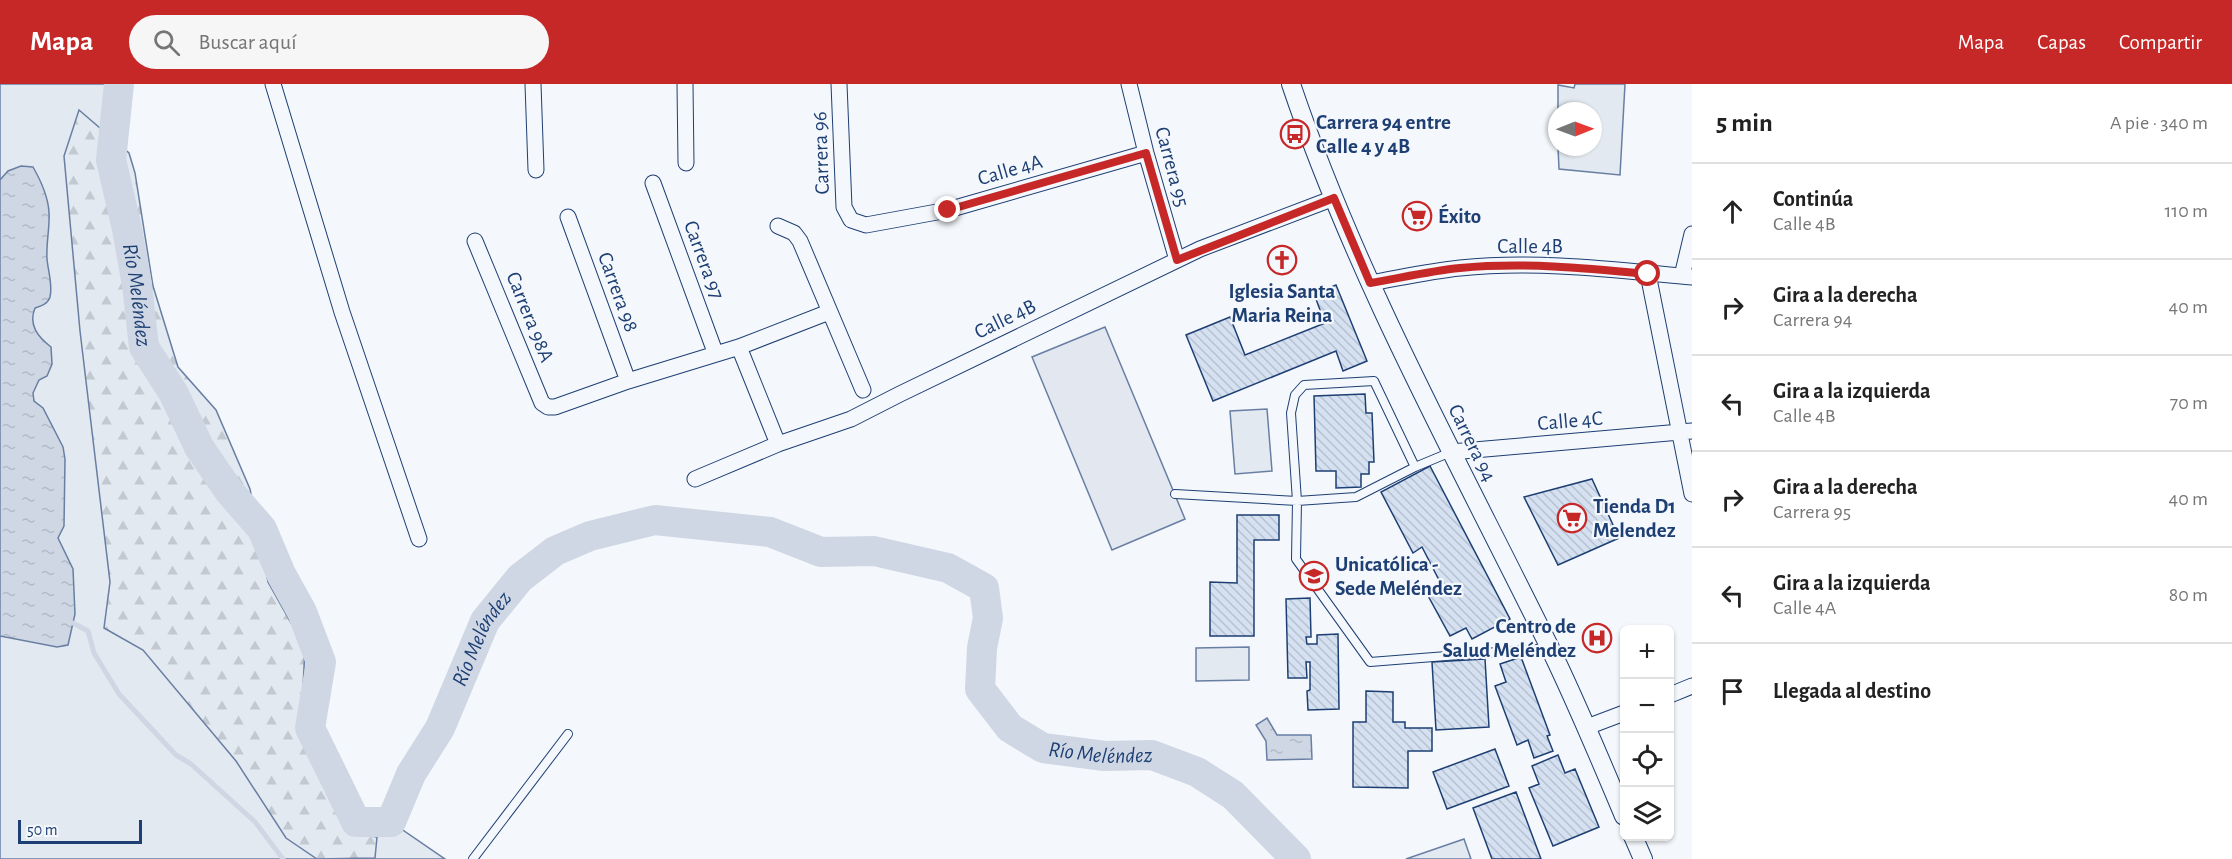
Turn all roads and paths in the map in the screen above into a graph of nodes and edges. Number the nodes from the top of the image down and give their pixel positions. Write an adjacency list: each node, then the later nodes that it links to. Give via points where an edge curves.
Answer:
1 (273, 84): 34 (street, via 342,312)
2 (533, 84): 9 (street)
3 (685, 84): 8 (street)
4 (840, 84): 13 (street, Carrera 96, via 844,207)
5 (1129, 84): 7 (street, Carrera 95)
6 (1291, 84): 11 (street, Carrera 94)
7 (1146, 153): 13 (street, Calle 4A, via 948,210 866,225); 17 (street, Carrera 95)
8 (686, 163)
9 (536, 170)
10 (653, 183): 23 (street, Carrera 97)
11 (1334, 198): 17 (street, Calle 4B); 20 (street, Carrera 94)
12 (568, 217): 24 (street, Carrera 98)
13 (851, 220)
14 (778, 226): 21 (street, via 794,233 800,241)
15 (1692, 234): 19 (street)
16 (475, 240): 24 (street, Carrera 98A, via 542,403 555,407)
17 (1177, 260): 27 (street, Calle 4B, via 851,419)
18 (1648, 274): 19 (street, Calle 4B); 20 (street, Calle 4B, via 1556,265 1503,266 1460,268); 26 (street)
19 (1687, 277)
20 (1370, 283): 28 (street, Carrera 94)
21 (829, 312): 22 (street); 25 (street)
22 (739, 346): 23 (street); 27 (street)
23 (715, 352): 24 (street)
24 (628, 381)
25 (863, 390)
26 (1686, 432): 28 (street, Calle 4C); 32 (street)
27 (778, 444): 30 (street, Calle 4B)
28 (1451, 452): 29 (lane); 35 (street, Carrera 94)
29 (1415, 467): 33 (lane, via 1356,497); 33 (lane, via 1374,381 1304,385 1295,395 1292,412)
30 (695, 479)
31 (1174, 494): 33 (lane)
32 (1692, 494)
33 (1297, 501): 35 (lane, via 1296,559 1370,662)
34 (419, 539)
35 (1550, 648): 39 (street, Carrera 94)
36 (1692, 686): 37 (street)
37 (1674, 693)
38 (1620, 714): 39 (street)
39 (1587, 728): 41 (street, Carrera 94)
40 (568, 734): 43 (lane)
41 (1620, 806)
42 (1635, 841): 44 (street)
43 (473, 859)
44 (1643, 859)

